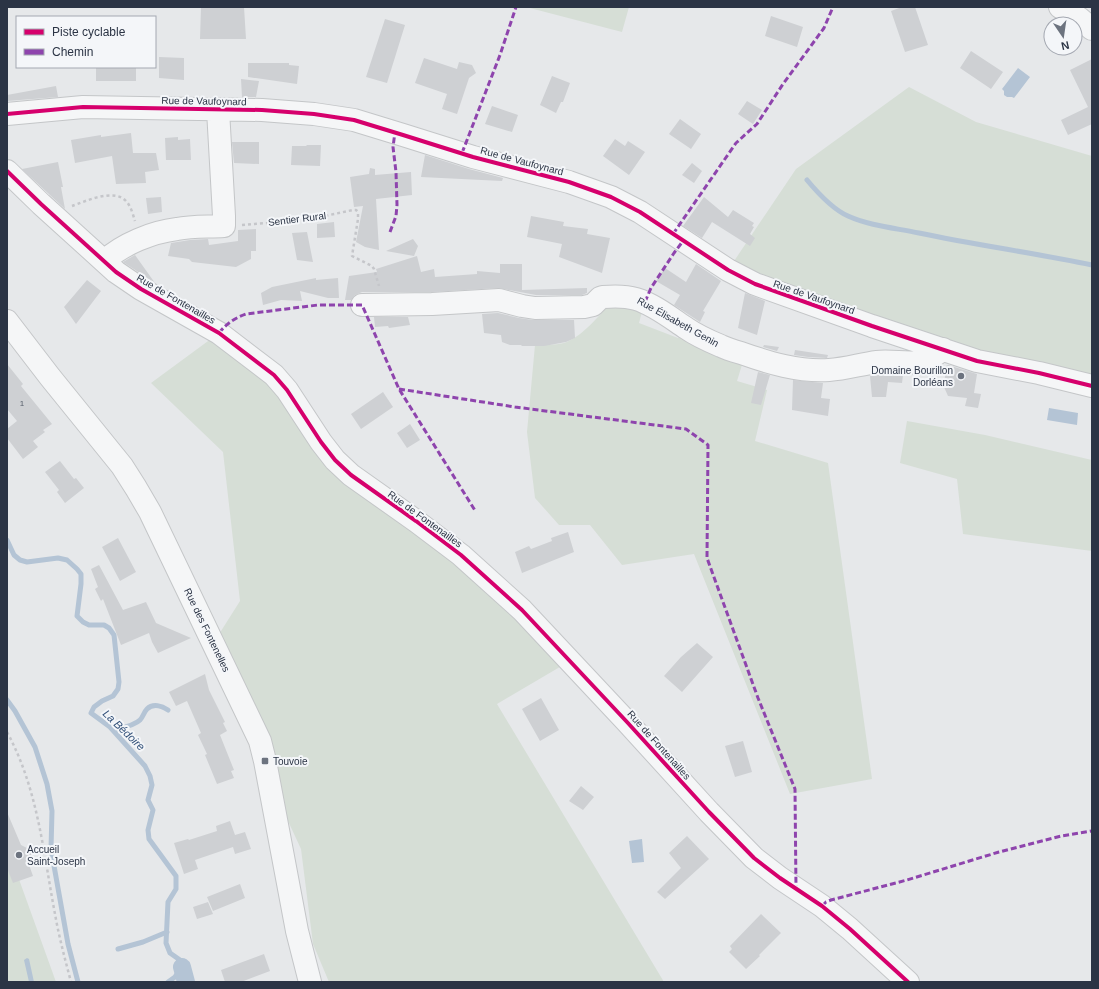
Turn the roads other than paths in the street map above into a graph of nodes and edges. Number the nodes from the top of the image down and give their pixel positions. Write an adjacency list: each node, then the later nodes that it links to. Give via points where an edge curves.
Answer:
1 (1060, 7): 2 (street, via 1080,18)
2 (1092, 29)
3 (218, 110): 4 (street, Rue de Vaufoynard, via 83,107); 6 (street, via 224,226 178,228 160,232 120,250); 9 (street, Rue de Vaufoynard, via 262,110 354,120 473,157 576,185 626,204 728,270 755,284)
4 (7, 114)
5 (7, 171): 6 (street, Rue de Fontenailles)
6 (104, 261): 12 (street, Rue de Fontenailles, via 141,289 219,333 274,375 335,460 351,475 461,555 522,610 754,858 822,906)
7 (362, 305): 9 (street, Rue Élisabeth Genin, via 500,300 535,308 588,307 603,297 635,298 722,346 772,363 812,370 842,369 880,362 924,361)
8 (7, 321): 11 (street, Rue des Fontenelles, via 122,466 136,488 150,512 260,741 297,932)
9 (943, 349): 10 (street, Rue de Vaufoynard, via 976,360)
10 (1092, 386)
11 (303, 980)
12 (908, 982)

